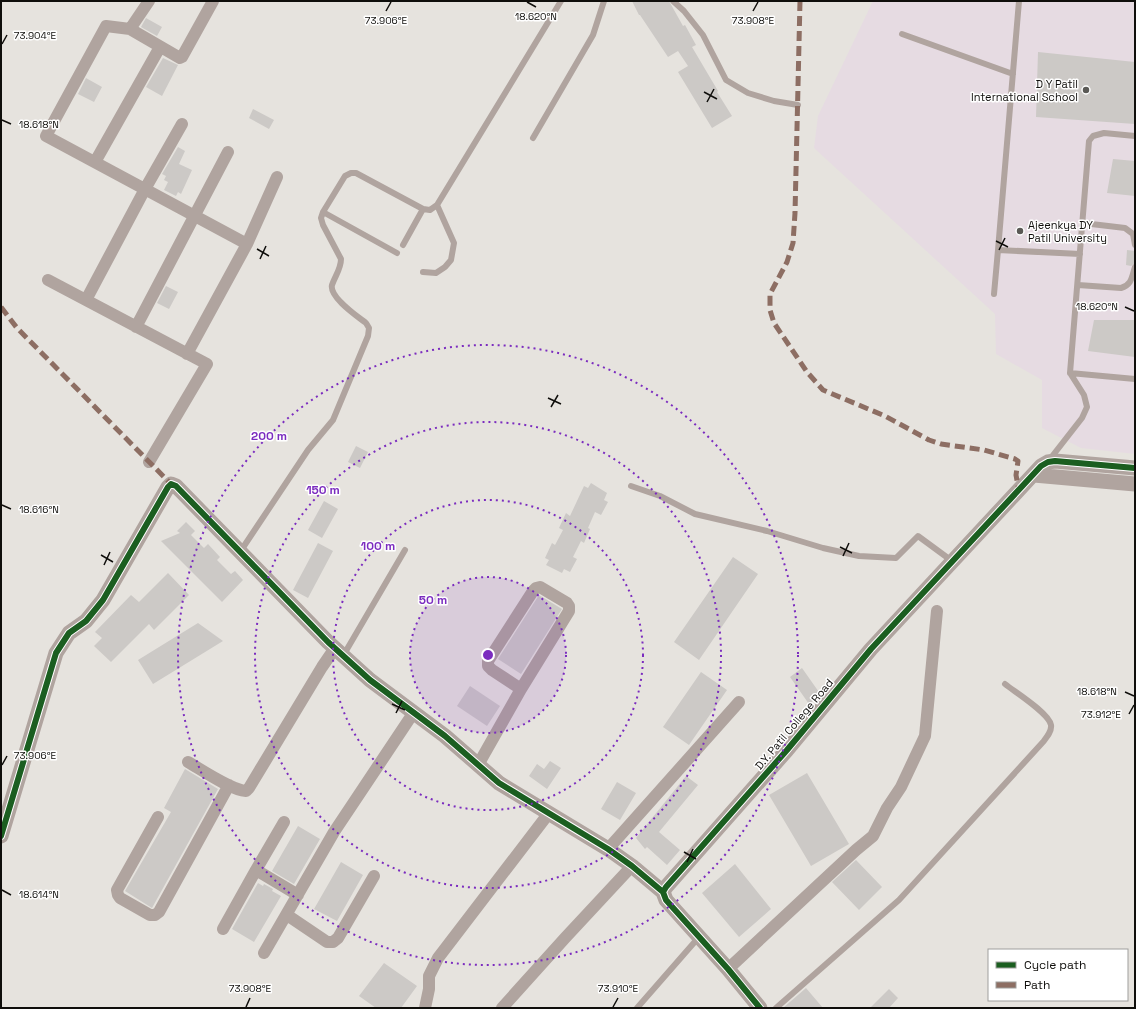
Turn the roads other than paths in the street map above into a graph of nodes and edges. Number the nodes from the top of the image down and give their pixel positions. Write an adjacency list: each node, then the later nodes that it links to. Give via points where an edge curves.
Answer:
1 (149, 1): 7 (street)
2 (213, 1): 9 (street, via 182,57 178,58)
3 (561, 1): 19 (lane)
4 (604, 1): 14 (lane, via 593,35)
5 (673, 1): 11 (lane, via 703,35 726,80 748,93)
6 (1019, 1): 10 (lane)
7 (130, 29): 9 (street); 16 (street, via 106,26 46,136)
8 (902, 34): 10 (lane)
9 (160, 47): 16 (street)
10 (1013, 74): 27 (lane)
11 (798, 105)
12 (182, 124): 18 (street)
13 (1135, 136): 23 (lane, via 1104,133 1093,136 1089,141)
14 (533, 138)
15 (228, 152): 22 (street)
16 (95, 162): 18 (street)
17 (277, 178): 24 (street)
18 (145, 189): 22 (street); 35 (street)
19 (437, 205): 20 (lane, via 430,210); 31 (lane, via 454,243 451,260 436,273)
20 (423, 209): 21 (lane, via 356,173 351,173 345,176); 25 (lane)
21 (324, 212): 28 (lane); 46 (lane, via 323,225 341,259 331,287 332,291 366,323 369,328 368,336 333,420 308,450)
22 (195, 216): 24 (street); 36 (street)
23 (1083, 223): 26 (lane, via 1125,228 1133,234); 29 (lane)
24 (247, 244): 37 (street)
25 (403, 245)
26 (1135, 245)
27 (998, 250): 29 (lane); 34 (lane)
28 (397, 253)
29 (1080, 254): 33 (lane)
30 (1135, 267): 33 (lane, via 1126,287)
31 (423, 272)
32 (48, 280): 35 (street)
33 (1078, 285): 38 (lane)
34 (994, 294)
35 (86, 300): 36 (street)
36 (136, 327): 37 (street)
37 (187, 354): 40 (street, via 207,364)
38 (1070, 373): 39 (lane); 42 (lane, D.Y. Patil College Road, via 1084,395 1087,407 1082,418)
39 (1135, 379)
40 (149, 462)
41 (1135, 468): 42 (street, via 1055,461)
42 (1042, 471): 43 (street); 47 (street, D.Y. Patil College Road)
43 (1135, 484)
44 (631, 486): 47 (lane, via 660,496 695,514 859,556 896,558 918,536)
45 (405, 550): 49 (lane)
46 (240, 552): 49 (street); 60 (street, via 176,486 171,484 168,487 103,600 86,621 69,634 56,653)
47 (953, 562): 65 (street, D.Y. Patil College Road, via 871,649)
48 (937, 611): 71 (street, via 925,736 901,787 873,836)
49 (339, 652): 53 (street, via 370,680); 56 (street, via 322,667 249,788 241,790)
50 (1004, 684): 76 (lane, via 1046,716 1051,725 1050,732 1043,742 899,900)
51 (521, 689): 51 (street, via 492,670 488,666 488,661 532,591 540,587 570,606); 55 (street)
52 (739, 702): 61 (street)
53 (414, 712): 55 (street); 66 (street, via 334,832)
54 (188, 762): 56 (street)
55 (478, 765): 57 (street, via 499,783)
56 (229, 785): 58 (street, via 159,912 150,915 120,898 117,890)
57 (549, 813): 61 (street); 72 (street, via 438,958 429,976)
58 (158, 817)
59 (284, 822): 63 (street)
60 (1, 836)
61 (608, 849): 62 (street)
62 (632, 866): 65 (street); 73 (street)
63 (256, 870): 66 (street); 68 (street)
64 (374, 876): 67 (street, via 338,938 333,942 327,942)
65 (663, 892): 69 (street, via 666,900)
66 (298, 895): 67 (street)
67 (287, 915): 70 (street)
68 (223, 929)
69 (699, 937): 71 (street); 74 (lane)
70 (264, 953)
71 (728, 969): 75 (street)
72 (425, 1008)
73 (502, 1008)
74 (637, 1008)
75 (760, 1008)
76 (776, 1008)

